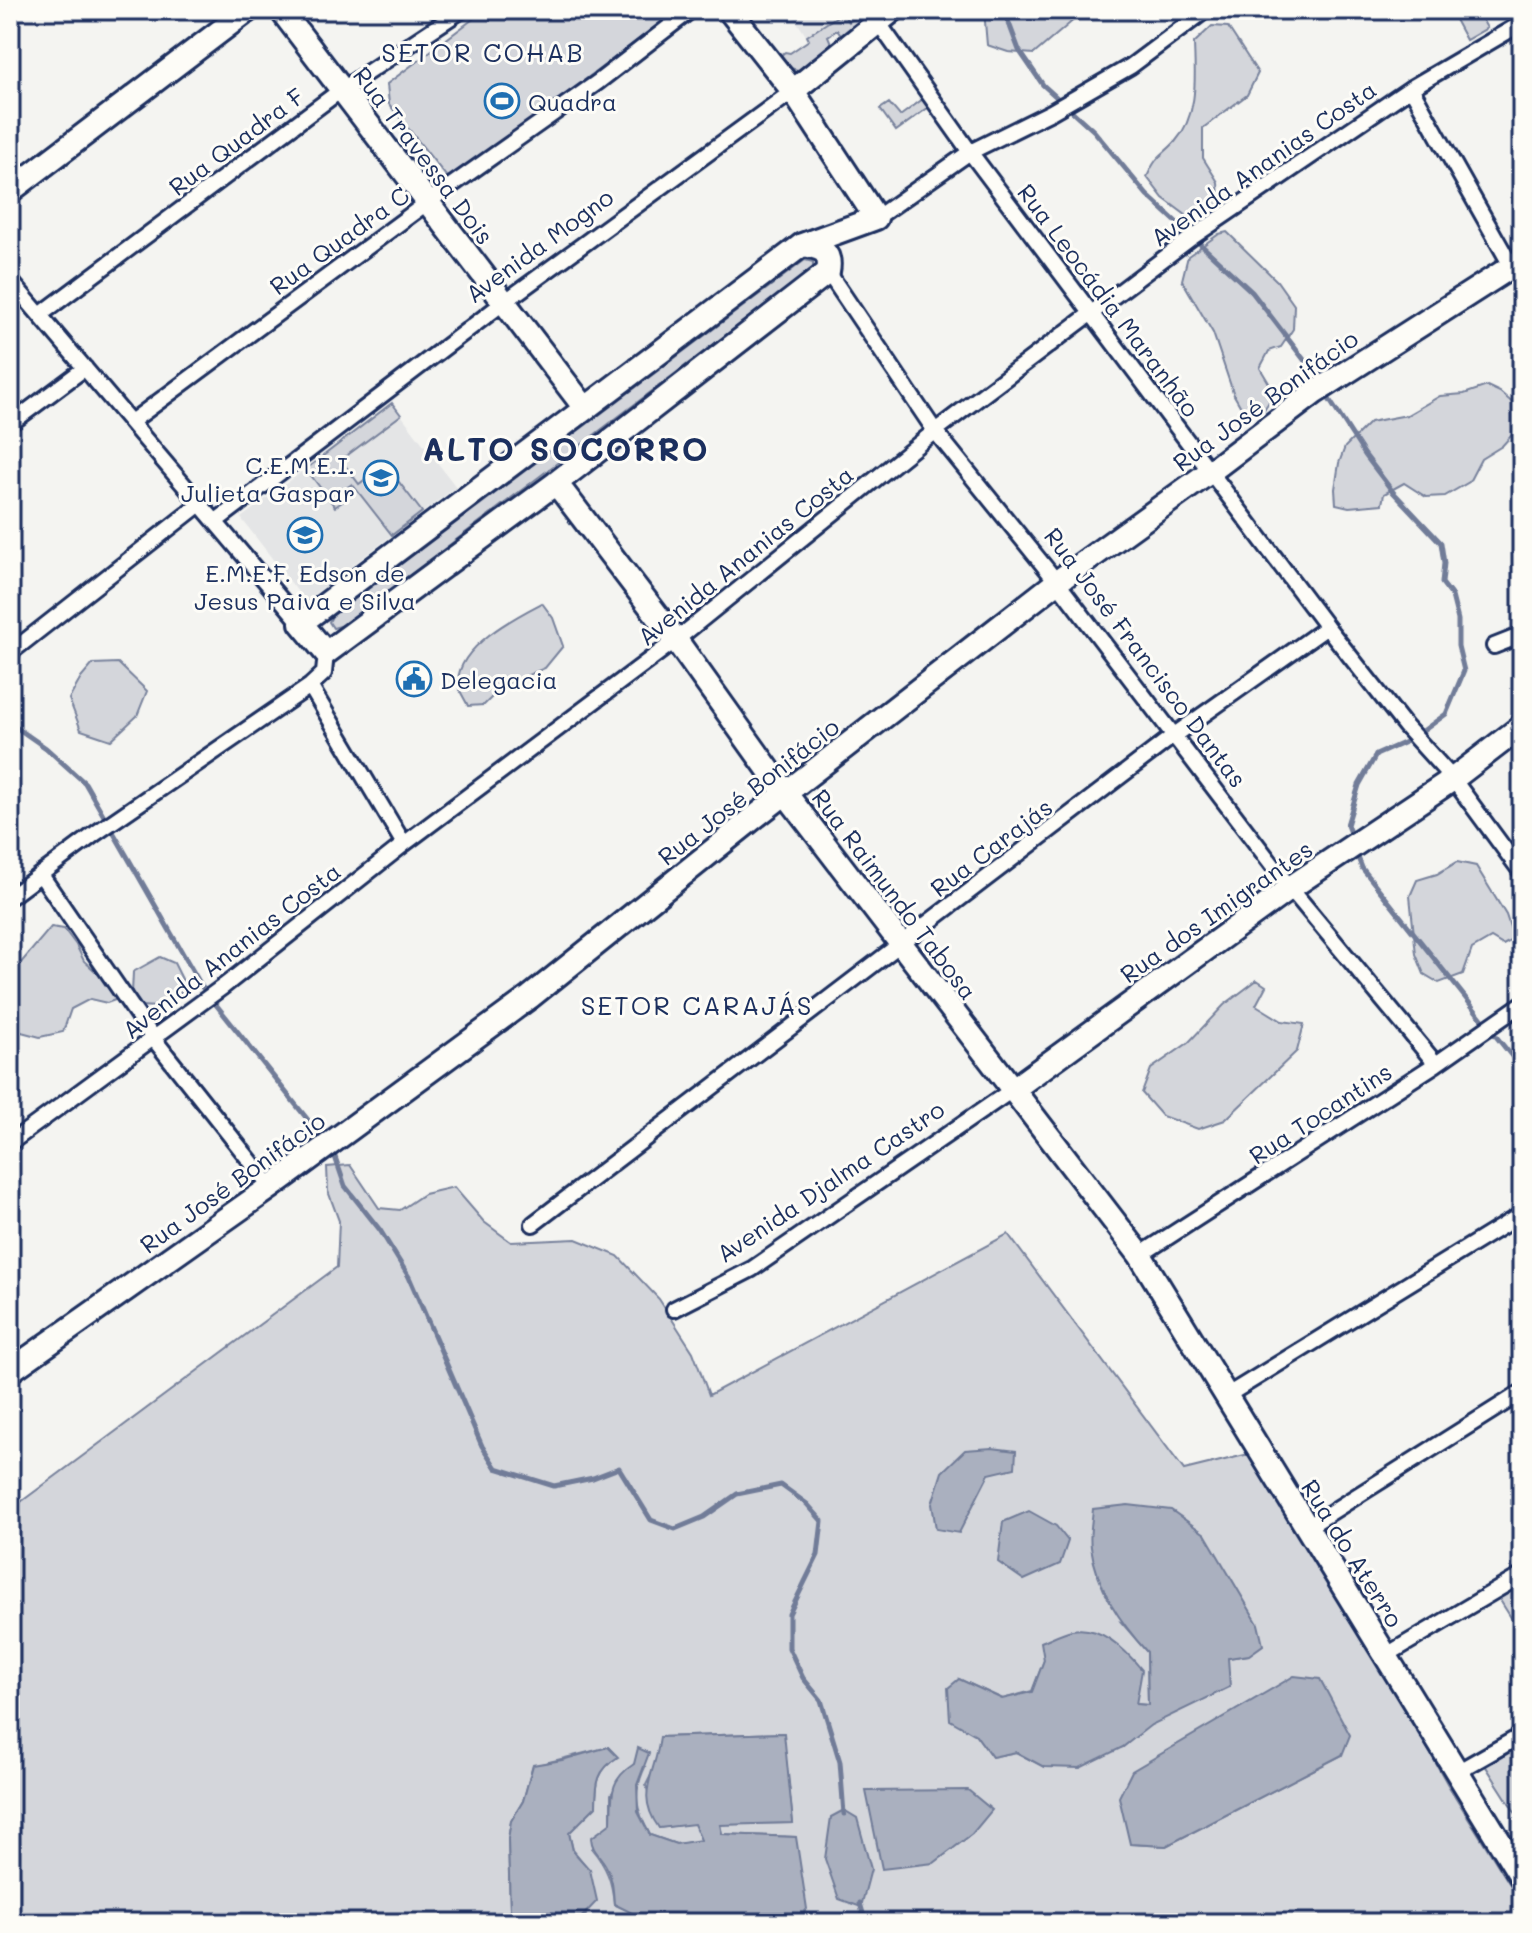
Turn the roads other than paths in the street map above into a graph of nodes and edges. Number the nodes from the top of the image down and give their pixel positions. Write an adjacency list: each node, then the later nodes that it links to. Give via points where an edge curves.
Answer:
1 (248, 10): 13 (street)
2 (281, 10): 10 (street, Rua Travessa Dois)
3 (462, 10): 10 (street, Rua Quadra F)
4 (691, 10): 14 (street, Rua Quadra C)
5 (729, 10): 11 (street)
6 (1206, 10): 12 (street, via 1131,66)
7 (881, 14): 11 (street, Avenida Mogno); 12 (street, Rua Leocádia Maranhão)
8 (1522, 23): 9 (street, Avenida Ananias Costa)
9 (1411, 88): 17 (street); 21 (street, Avenida Ananias Costa)
10 (341, 90): 14 (street, Rua Travessa Dois); 22 (street, Rua Quadra F)
11 (793, 91): 15 (street); 20 (street, Avenida Mogno)
12 (970, 152): 15 (street); 21 (street, Rua Leocádia Maranhão)
13 (10, 191)
14 (428, 202): 20 (street, Rua Travessa Dois); 25 (street, Rua Quadra C)
15 (876, 218): 16 (street); 18 (street)
16 (802, 245): 18 (street, via 827,251); 24 (street)
17 (1518, 270): 28 (street, Rua José Bonifácio, via 1321,388)
18 (828, 272): 27 (street, Rua José Francisco Dantas); 29 (street)
19 (10, 280): 22 (street)
20 (503, 303): 24 (street, Rua Travessa Dois); 31 (street, Avenida Mogno)
21 (1091, 313): 27 (street, Avenida Ananias Costa); 28 (street, Rua Leocádia Maranhão)
22 (40, 315): 23 (street)
23 (85, 368): 25 (street); 26 (street)
24 (585, 408): 33 (street)
25 (131, 422): 30 (street)
26 (10, 424)
27 (935, 431): 32 (street, Rua José Francisco Dantas); 36 (street, Avenida Ananias Costa)
28 (1211, 471): 32 (street, Rua José Bonifácio); 34 (street, Rua Leocádia Maranhão)
29 (556, 483): 36 (street, Rua Raimundo Tabosa); 39 (street)
30 (200, 504): 31 (street); 38 (street)
31 (215, 522): 33 (street)
32 (1057, 582): 42 (street, Rua José Francisco Dantas); 44 (street, Rua José Bonifácio)
33 (301, 623): 39 (street)
34 (1327, 627): 42 (street, Rua Carajás); 43 (street, Rua Leocádia Maranhão)
35 (1522, 635): 37 (street)
36 (676, 640): 44 (street, Rua Raimundo Tabosa); 45 (street, Avenida Ananias Costa)
37 (1494, 646)
38 (10, 653)
39 (326, 653): 40 (street, via 324,673)
40 (310, 686): 45 (street); 47 (street)
41 (1522, 726): 43 (street)
42 (1173, 736): 48 (street, Rua José Francisco Dantas); 50 (street, Rua Carajás)
43 (1453, 779): 46 (street, Rua Leocádia Maranhão); 48 (street, Rua dos Imigrantes)
44 (786, 794): 50 (street, Rua Raimundo Tabosa); 56 (street, Rua José Bonifácio, via 530,997)
45 (404, 844): 52 (street, Avenida Ananias Costa)
46 (1522, 873)
47 (41, 875): 49 (street); 52 (street)
48 (1290, 888): 53 (street, Rua José Francisco Dantas); 54 (street, Rua dos Imigrantes)
49 (10, 897)
50 (901, 944): 54 (street, Rua Raimundo Tabosa); 58 (street, Rua Carajás)
51 (1522, 1004): 53 (street, Rua Tocantins)
52 (153, 1038): 55 (street, Avenida Ananias Costa); 56 (street)
53 (1436, 1064): 59 (street, Rua Tocantins)
54 (1012, 1090): 59 (street, Rua Raimundo Tabosa); 60 (street, Avenida Djalma Castro, via 752,1269)
55 (10, 1143)
56 (271, 1187): 61 (street, Rua José Bonifácio)
57 (1522, 1214): 63 (street)
58 (533, 1224)
59 (1140, 1255): 63 (street, Rua do Aterro)
60 (674, 1309)
61 (10, 1371)
62 (1522, 1392): 64 (street)
63 (1226, 1396): 64 (street, Rua do Aterro)
64 (1306, 1528): 66 (street, Rua do Aterro)
65 (1522, 1575): 66 (street)
66 (1385, 1656): 68 (street, Rua do Aterro)
67 (1522, 1735): 68 (street)
68 (1457, 1772): 69 (street, Rua do Aterro)
69 (1522, 1878)

